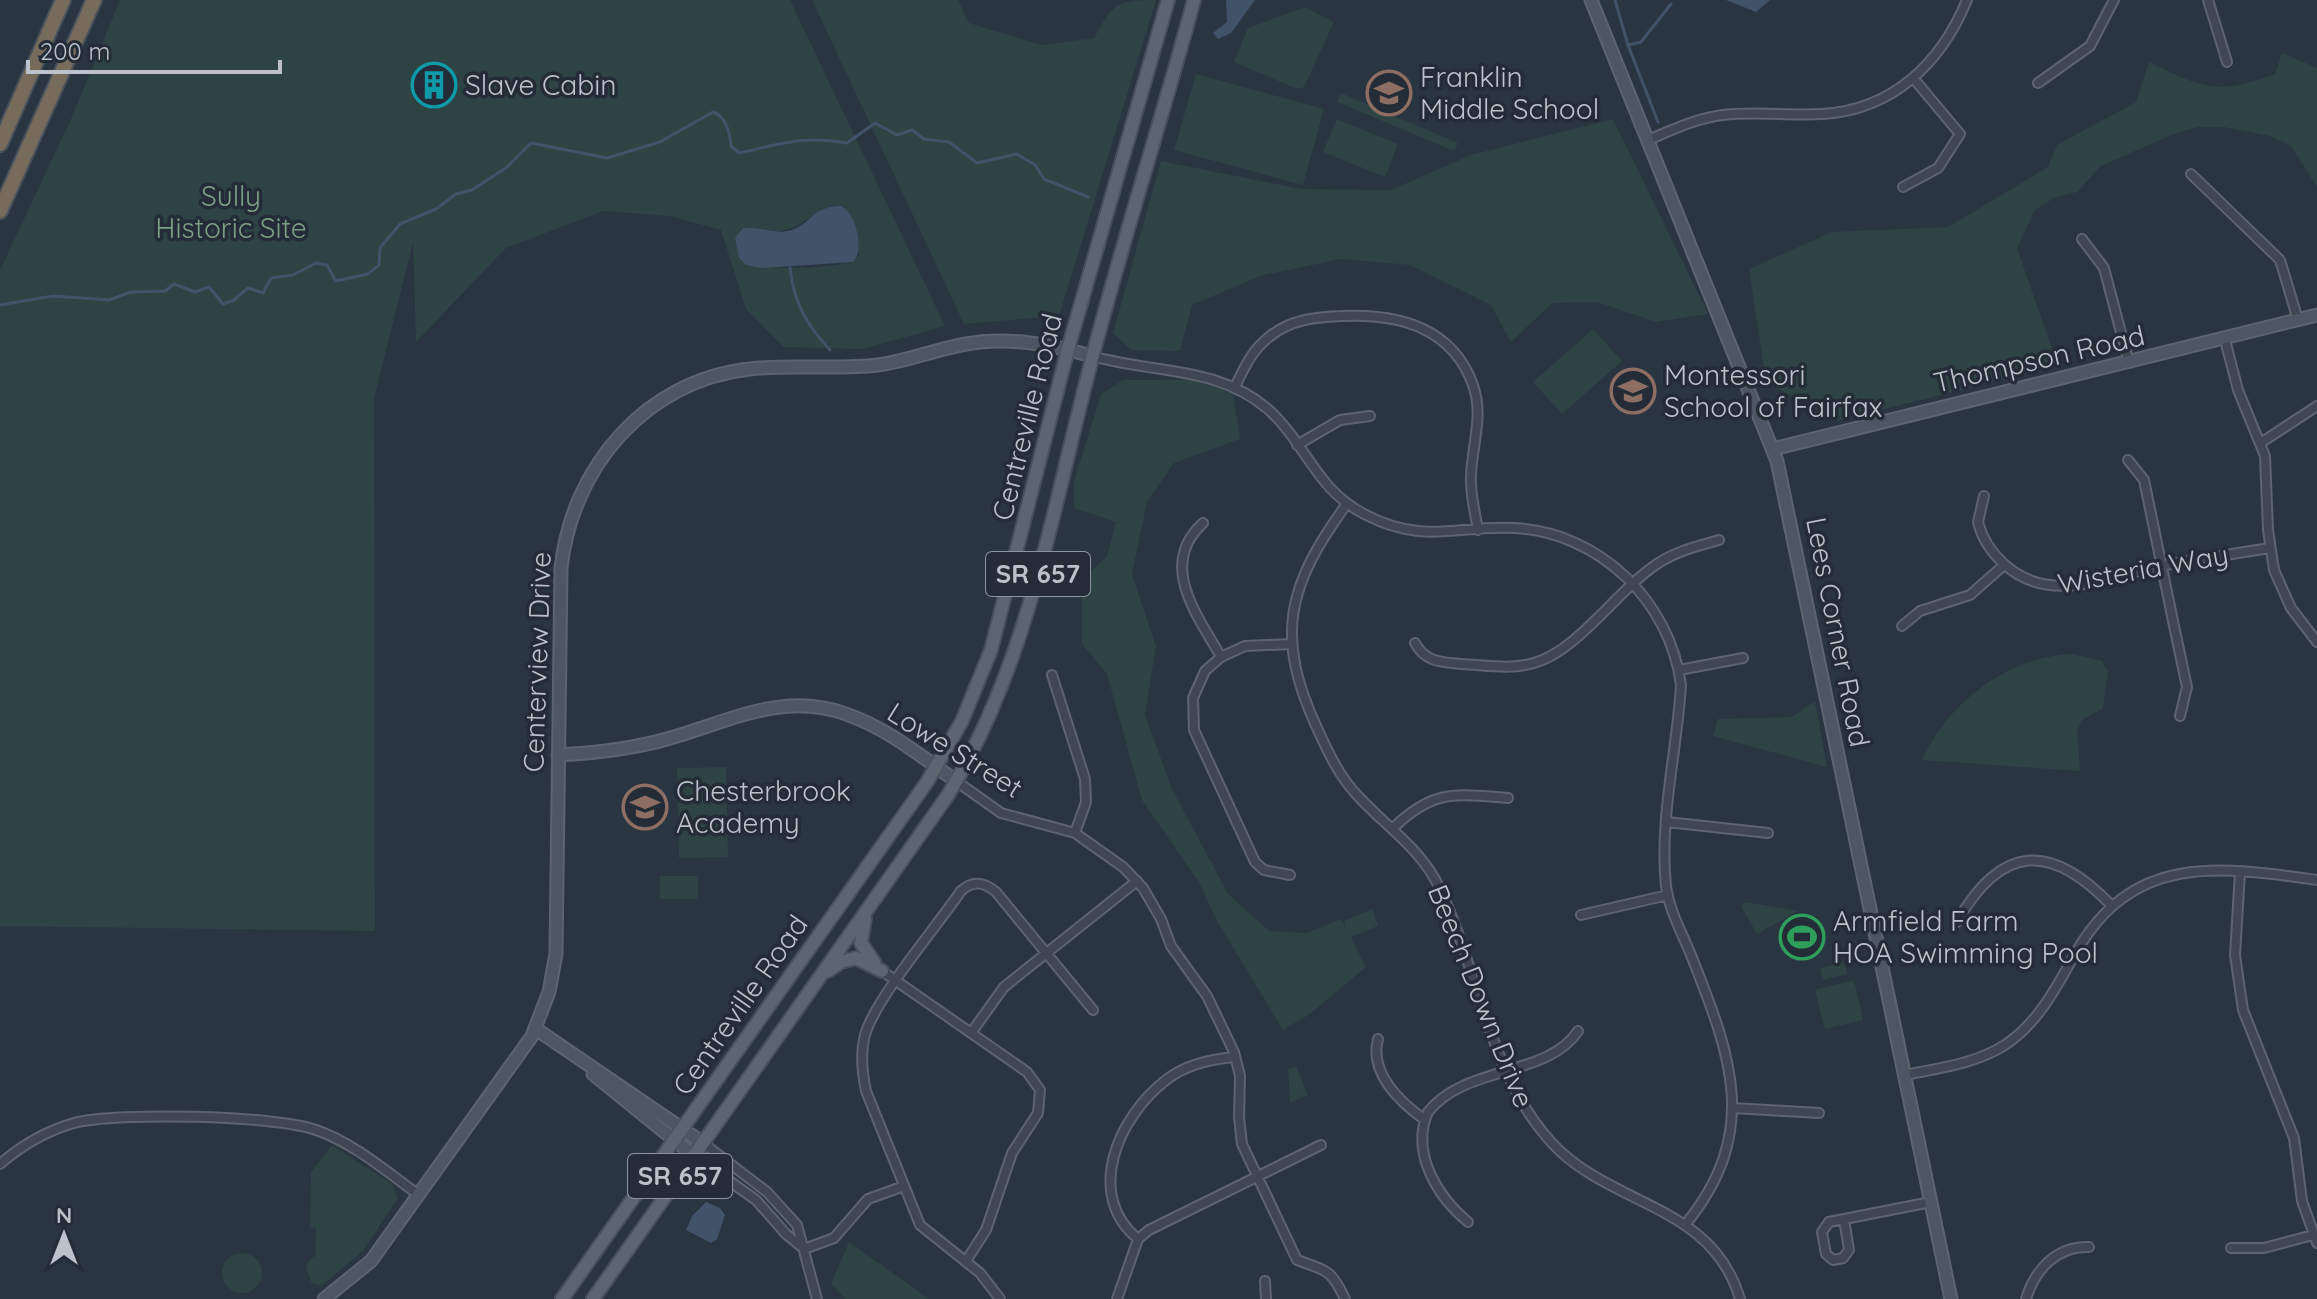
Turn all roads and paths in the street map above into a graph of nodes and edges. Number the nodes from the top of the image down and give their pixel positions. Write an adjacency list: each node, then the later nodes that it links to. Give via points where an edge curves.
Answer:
1 (63, 0): 13 (highway)
2 (94, 0): 16 (highway)
3 (1168, 0): 21 (main road, Centreville Road / SR 657)
4 (1194, 0): 22 (main road, Centreville Road / SR 657)
5 (1591, 0): 12 (street, Lees Corner Road)
6 (1967, 0): 10 (street, via 1947,42)
7 (2114, 0): 11 (street, via 2090,46)
8 (2208, 0): 9 (street)
9 (2227, 62)
10 (1914, 79): 12 (street, via 1853,109 1711,117); 15 (street, via 1960,134 1938,168)
11 (2038, 83)
12 (1648, 140): 29 (street, Lees Corner Road)
13 (0, 144)
14 (2191, 174): 19 (street, via 2280,260)
15 (1903, 187)
16 (0, 211)
17 (2082, 239): 23 (street, via 2104,268)
18 (2317, 315): 19 (street, Thompson Road)
19 (2298, 320): 20 (street, Thompson Road)
20 (2225, 340): 23 (street, Thompson Road); 27 (street, via 2238,390)
21 (1068, 349): 22 (street, Centerview Drive); 49 (street, Centerview Drive, via 980,342 855,368 745,369 703,380 636,418 602,453 571,511 561,568); 50 (main road, Centreville Road / SR 657, via 991,650 962,721)
22 (1092, 356): 24 (street, via 1190,372); 51 (main road, Centreville Road / SR 657, via 1022,635 992,714)
23 (2129, 363): 29 (street, Thompson Road)
24 (1235, 387): 28 (street, via 1268,410); 34 (street, via 1261,344 1281,328 1305,319 1388,316 1425,328 1458,357 1476,395 1479,423 1471,475)
25 (2317, 406): 27 (street)
26 (1370, 416): 28 (street, via 1340,420)
27 (2262, 442): 36 (street)
28 (1297, 445): 32 (street)
29 (1773, 449): 78 (street, Lees Corner Road)
30 (2128, 460): 38 (street, via 2144,480)
31 (1984, 496): 37 (street, Wisteria Way, via 1978,512 1980,531)
32 (1346, 505): 34 (street, via 1413,532); 43 (street, Beech Down Drive, via 1302,576)
33 (1203, 523): 44 (street, via 1185,549 1183,585)
34 (1478, 530): 39 (street, via 1526,529 1569,539 1598,553)
35 (1719, 540): 39 (street, via 1673,555)
36 (2270, 548): 38 (street, Wisteria Way); 41 (street, via 2282,592)
37 (2004, 565): 38 (street, Wisteria Way, via 2030,581 2064,587); 40 (street, via 1970,595 1920,611)
38 (2162, 566): 48 (street, via 2187,687)
39 (1632, 583): 42 (street, via 1562,648 1534,664 1437,662); 46 (street, via 1659,621)
40 (1902, 626)
41 (2317, 642)
42 (1415, 643)
43 (1291, 644): 44 (street, via 1245,646); 54 (street, Beech Down Drive, via 1300,689 1336,766 1358,796)
44 (1221, 657): 58 (street, via 1195,690 1194,730 1255,862 1264,870)
45 (1743, 658): 46 (street)
46 (1679, 670): 53 (street)
47 (1052, 675): 55 (street, via 1085,779 1086,802)
48 (2180, 716)
49 (558, 755): 50 (street, Lowe Street, via 634,748 754,709 793,705 863,721); 71 (street, Centerview Drive, via 556,954)
50 (936, 766): 51 (street, Lowe Street); 82 (main road, Centreville Road / SR 657)
51 (956, 781): 55 (street, Lowe Street, via 1001,813); 63 (main road, Centreville Road / SR 657)
52 (1508, 798): 54 (street, via 1431,798)
53 (1667, 822): 56 (street); 61 (street)
54 (1393, 828): 77 (street, Beech Down Drive, via 1419,854 1440,889)
55 (1075, 833): 60 (street, Lowe Street)
56 (1768, 833)
57 (2240, 872): 59 (street); 62 (street, via 2171,873); 96 (street, via 2235,955 2243,1010 2294,1138 2302,1201)
58 (1290, 875)
59 (2317, 880)
60 (1137, 881): 66 (street); 75 (street, Lowe Street, via 1154,902 1171,946 1207,996)
61 (1668, 895): 64 (street); 79 (street, via 1723,1037)
62 (2111, 905): 65 (street, via 2077,872 2052,862 2028,861 1981,883); 78 (street, via 2086,934 2045,1005 2019,1034 1979,1058)
63 (867, 911): 67 (main road, via 861,943); 68 (main road, Centreville Road / SR 657)
64 (1581, 915)
65 (1957, 922)
66 (1045, 954): 69 (street, via 996,892 973,884 961,891); 70 (street); 73 (street, via 1004,987)
67 (882, 971): 68 (main road, via 849,958); 69 (street)
68 (819, 979): 84 (main road, Centreville Road / SR 657)
69 (897, 981): 73 (street); 89 (street, via 869,1024 862,1060 869,1100)
70 (1093, 1010)
71 (536, 1029): 76 (street); 90 (street, Centerview Drive)
72 (1578, 1031): 77 (street, via 1558,1051)
73 (971, 1033): 100 (street, via 1031,1076 1041,1099 1009,1161 986,1230)
74 (1378, 1039): 81 (street, via 1376,1055 1388,1084)
75 (1235, 1057): 88 (street, Lowe Street, via 1241,1089 1239,1132); 95 (street, via 1193,1066 1165,1081 1123,1136 1109,1172 1111,1198 1121,1222)
76 (585, 1065): 82 (street); 83 (street)
77 (1506, 1070): 81 (street, via 1450,1091); 94 (street, Beech Down Drive, via 1531,1119 1566,1157)
78 (1905, 1075): 91 (street, Lees Corner Road)
79 (1733, 1108): 80 (street); 94 (street, via 1718,1171)
80 (1819, 1113)
81 (1425, 1120): 93 (street, via 1428,1167 1446,1203)
82 (682, 1128): 83 (main road, Centreville Road / SR 657); 84 (street)
83 (673, 1141): 86 (street); 103 (main road, Centreville Road / SR 657)
84 (703, 1143): 86 (main road, Centreville Road / SR 657); 99 (street, via 779,1204 802,1233)
85 (1321, 1145): 88 (street)
86 (694, 1156): 99 (street, via 756,1200); 104 (main road, Centreville Road / SR 657)
87 (0, 1164): 90 (street, via 43,1134 88,1121 276,1121 332,1137)
88 (1256, 1176): 95 (street); 109 (street, Lowe Street, via 1297,1260 1334,1276)
89 (904, 1186): 99 (street, via 868,1199 834,1238); 100 (street, via 920,1225)
90 (419, 1195): 102 (street, Centerview Drive, via 371,1261)
91 (1931, 1202): 92 (street); 111 (street, Lees Corner Road)
92 (1844, 1219): 92 (street, via 1823,1228 1826,1254 1833,1260 1849,1250)
93 (1468, 1222)
94 (1685, 1225): 110 (street, Beech Down Drive, via 1718,1254)
95 (1138, 1239): 107 (street)
96 (2315, 1239): 98 (street)
97 (2089, 1247): 112 (street, via 2066,1249 2049,1261 2034,1278)
98 (2231, 1248)
99 (804, 1249): 105 (street)
100 (966, 1261): 106 (street)
101 (1265, 1281): 108 (street)
102 (324, 1299)
103 (562, 1299)
104 (593, 1299)
105 (817, 1299)
106 (1000, 1299)
107 (1117, 1299)
108 (1266, 1299)
109 (1345, 1299)
110 (1740, 1299)
111 (1951, 1299)
112 (2026, 1299)

